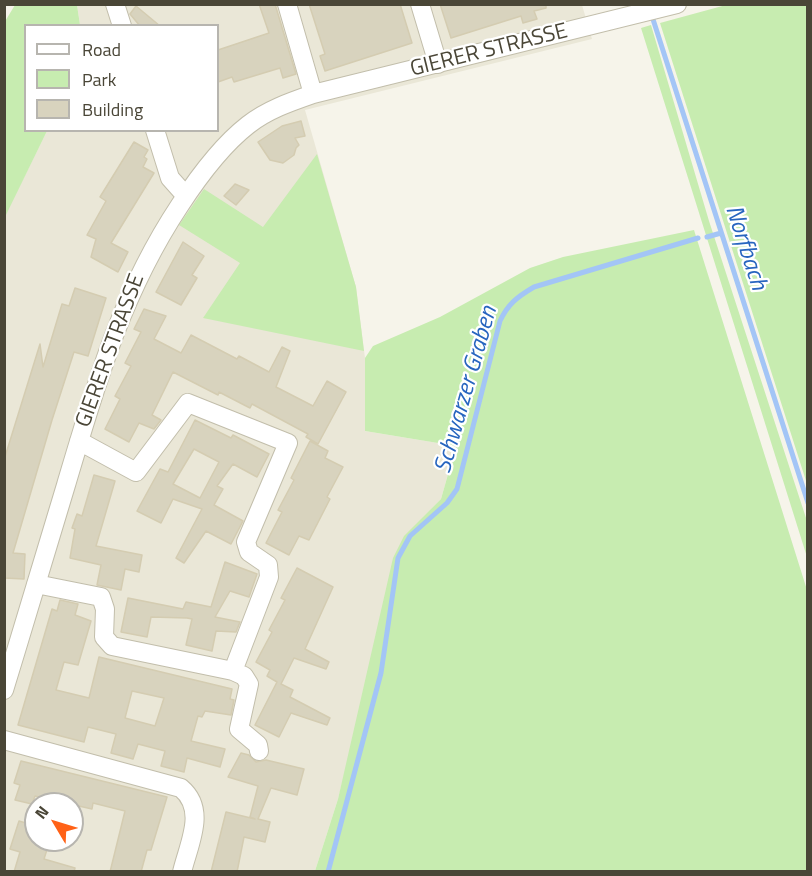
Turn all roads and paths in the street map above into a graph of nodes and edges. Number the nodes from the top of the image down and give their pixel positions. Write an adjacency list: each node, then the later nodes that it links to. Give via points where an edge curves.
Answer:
1 (115, 4): 5 (street)
2 (287, 4): 7 (street)
3 (420, 4): 6 (street)
4 (675, 5): 6 (street, GIERER STRASSE)
5 (121, 24)
6 (438, 64): 7 (street, GIERER STRASSE)
7 (313, 94): 9 (street, GIERER STRASSE, via 286,103 248,125)
8 (156, 132): 9 (street, via 170,178)
9 (186, 196): 10 (street, GIERER STRASSE, via 149,254 125,302)
10 (79, 441): 11 (street, GIERER STRASSE); 12 (street, via 136,472 188,403 288,443 247,539 249,552 266,563 270,572)
11 (36, 584): 12 (street, via 101,597 105,609 104,637 112,646); 13 (street, GIERER STRASSE)
12 (233, 671): 15 (street, via 244,676 249,684 239,729 258,745)
13 (4, 690)
14 (4, 740): 16 (street, via 181,788 194,803 196,816)
15 (259, 751)
16 (182, 872)

